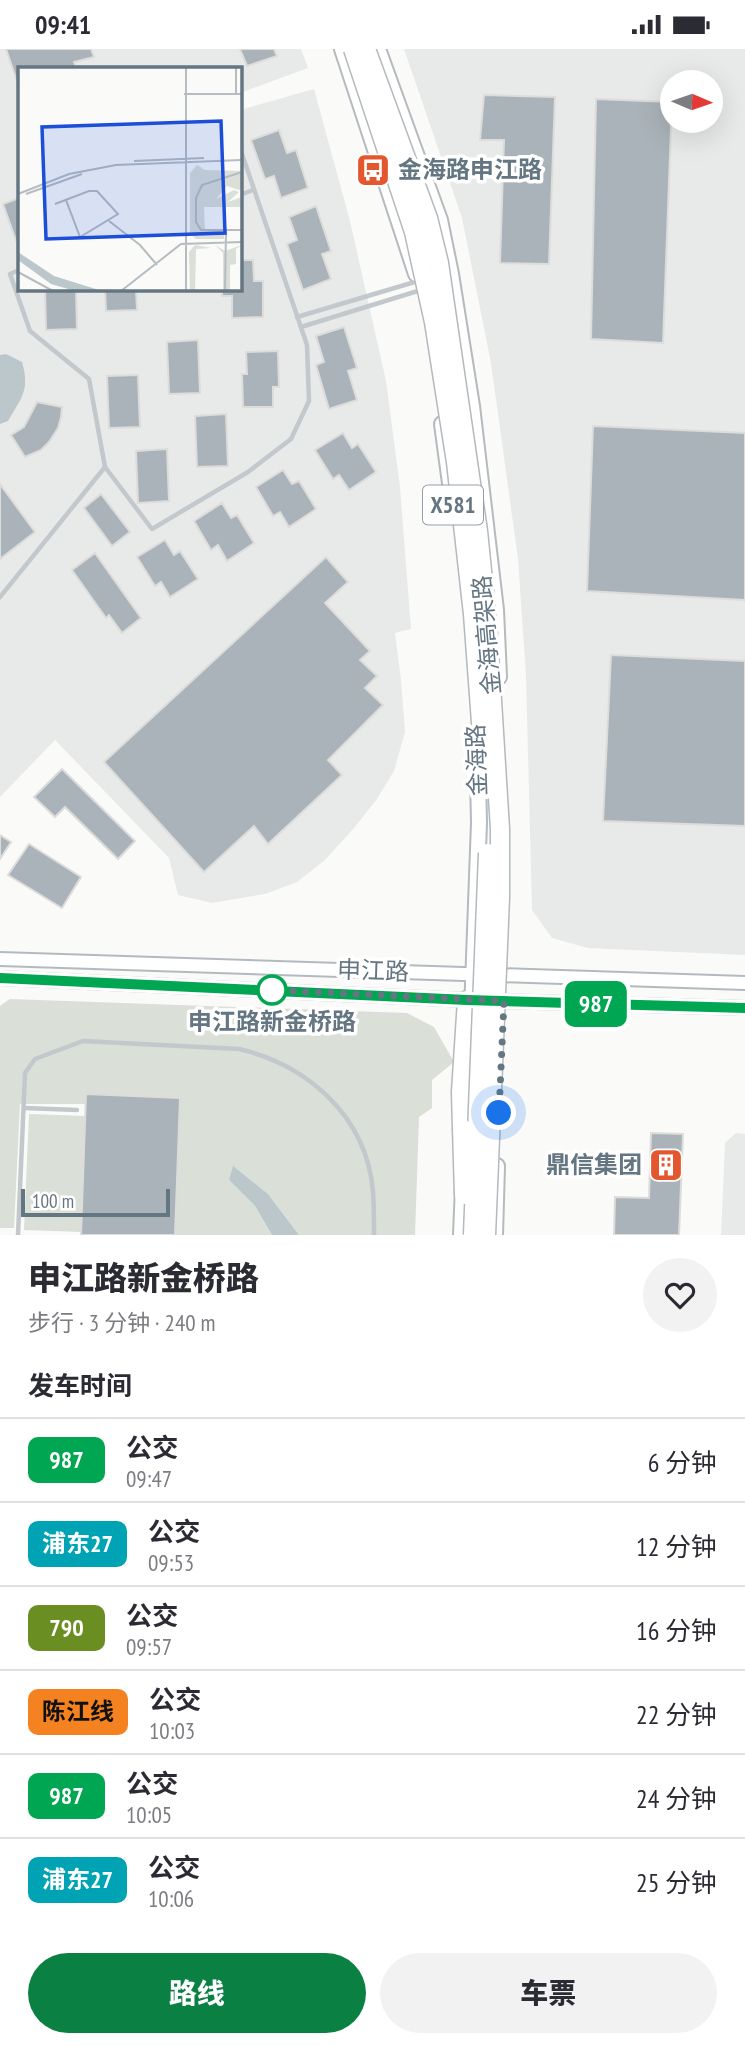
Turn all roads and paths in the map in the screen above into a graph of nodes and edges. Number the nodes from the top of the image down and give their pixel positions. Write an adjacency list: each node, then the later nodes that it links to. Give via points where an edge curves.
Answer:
1 (342, 49): 9 (main road, 金海路 / X581)
2 (353, 49): 28 (highway, 金海高架路, bridge, via 414,232 434,322 473,614 488,848)
3 (366, 49): 29 (highway, 金海高架路, bridge, via 428,218 439,263 478,531 500,829)
4 (376, 49): 10 (highway, via 439,231); 10 (main road, 金海路 / X581, via 440,220)
5 (242, 154): 6 (lane)
6 (253, 190): 7 (lane); 11 (lane)
7 (242, 194)
8 (18, 270): 13 (lane, via 9,274 30,331 89,379)
9 (420, 286): 11 (lane); 12 (lane); 16 (main road, 金海路 / X581, via 475,695 480,823)
10 (453, 292): 17 (main road, 金海路 / X581, via 472,406 496,610 505,830)
11 (297, 317): 12 (lane)
12 (301, 327): 13 (lane, via 307,345 310,401 291,439 248,472 152,529)
13 (105, 467): 14 (lane)
14 (0, 597)
15 (0, 959): 16 (main road, 申江路)
16 (474, 974): 17 (main road, 申江路); 20 (main road, 金海路 / X581)
17 (505, 976): 19 (main road, 申江路); 21 (main road, 金海路 / X581)
18 (0, 978): 20 (main road, 申江路)
19 (745, 983)
20 (470, 1000): 21 (main road, 申江路); 27 (main road, 金海路 / X581); 27 (highway, bridge, via 461,1093)
21 (504, 1001): 22 (main road, 申江路); 30 (main road, 金海路 / X581)
22 (745, 1008)
23 (24, 1108): 24 (lane); 25 (lane); 26 (lane, via 25,1073 35,1059 83,1041 218,1047 262,1054 305,1076 356,1133 373,1190)
24 (77, 1110)
25 (19, 1235)
26 (374, 1235)
27 (463, 1235)
28 (473, 1235)
29 (486, 1235)
30 (495, 1235)

